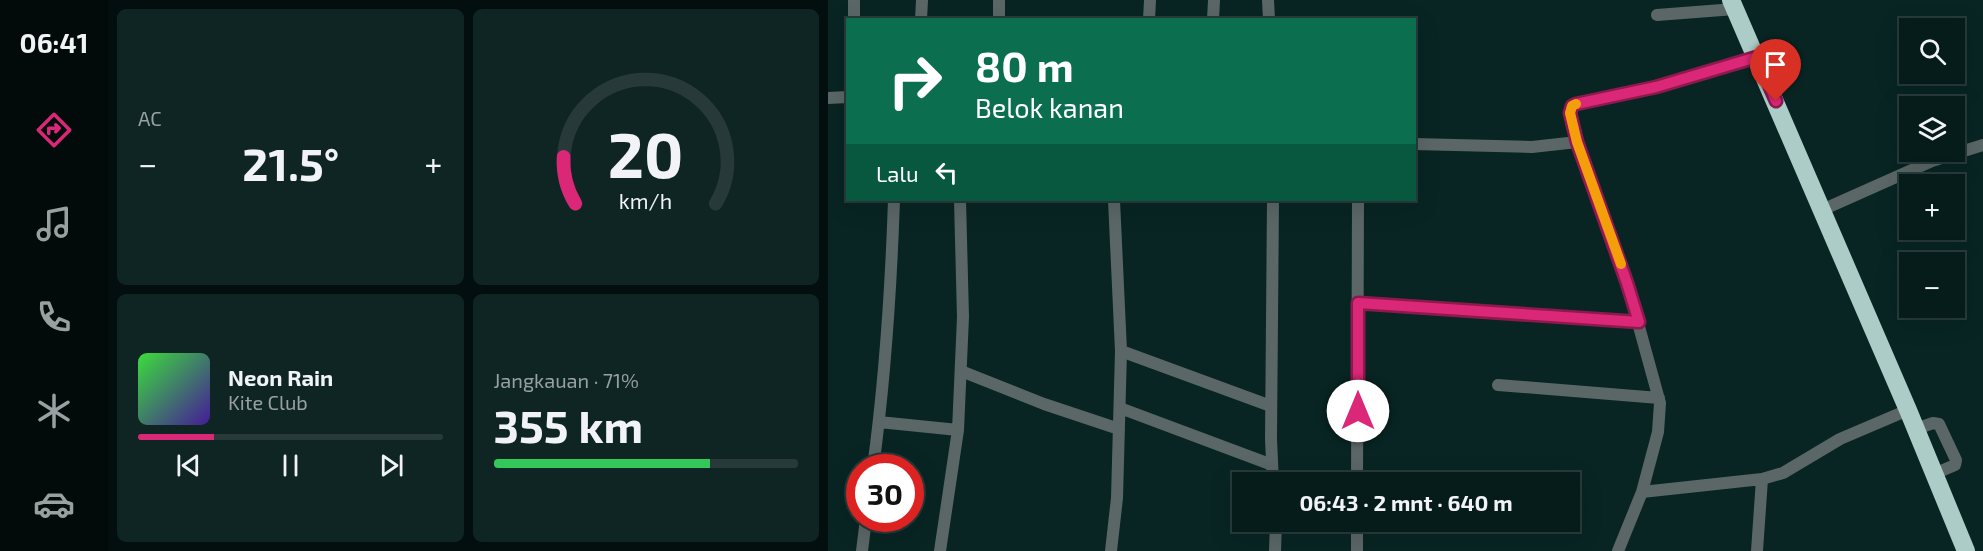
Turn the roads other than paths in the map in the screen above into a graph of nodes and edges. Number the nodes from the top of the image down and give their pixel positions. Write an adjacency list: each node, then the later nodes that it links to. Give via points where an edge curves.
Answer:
1 (854, 0): 9 (street)
2 (922, 0): 10 (street)
3 (999, 0): 11 (street)
4 (1150, 0): 12 (street)
5 (1214, 0): 13 (street)
6 (1268, 0): 14 (street)
7 (1733, 4): 8 (street); 15 (highway)
8 (1657, 15)
9 (854, 18)
10 (921, 18)
11 (999, 18)
12 (1149, 18)
13 (1213, 18)
14 (1269, 18)
15 (1757, 57): 18 (street, via 1656,87 1576,104 1570,113); 26 (highway)
16 (846, 97): 17 (street)
17 (828, 98)
18 (1577, 142): 19 (street, via 1532,147); 28 (street)
19 (1416, 144)
20 (1983, 145): 26 (street, via 1932,161)
21 (894, 201): 36 (street)
22 (960, 201): 30 (street)
23 (1114, 201): 29 (street)
24 (1273, 201): 33 (street)
25 (1358, 201): 27 (street)
26 (1822, 210): 35 (highway)
27 (1358, 303): 28 (street); 43 (street)
28 (1639, 322): 32 (street)
29 (1121, 351): 33 (street); 34 (street)
30 (961, 371): 37 (street); 39 (street)
31 (1498, 385): 32 (street)
32 (1659, 398): 46 (street, via 1658,432)
33 (1272, 406): 41 (street)
34 (1120, 408): 37 (street); 41 (street)
35 (1908, 410): 38 (highway); 45 (street, via 1840,439 1789,470)
36 (879, 422): 39 (street); 40 (street)
37 (1119, 429): 52 (street)
38 (1916, 429): 44 (highway); 44 (street, via 1939,424 1956,460 1955,465)
39 (958, 430): 51 (street)
40 (875, 454)
41 (1272, 465): 42 (street)
42 (1272, 472)
43 (1358, 472)
44 (1934, 474): 57 (highway)
45 (1762, 479): 46 (street); 56 (street)
46 (1642, 492): 55 (street)
47 (864, 532): 50 (street)
48 (1276, 532): 53 (street)
49 (1357, 532): 54 (street)
50 (862, 551)
51 (940, 551)
52 (1111, 551)
53 (1275, 551)
54 (1357, 551)
55 (1618, 551)
56 (1757, 551)
57 (1966, 551)

